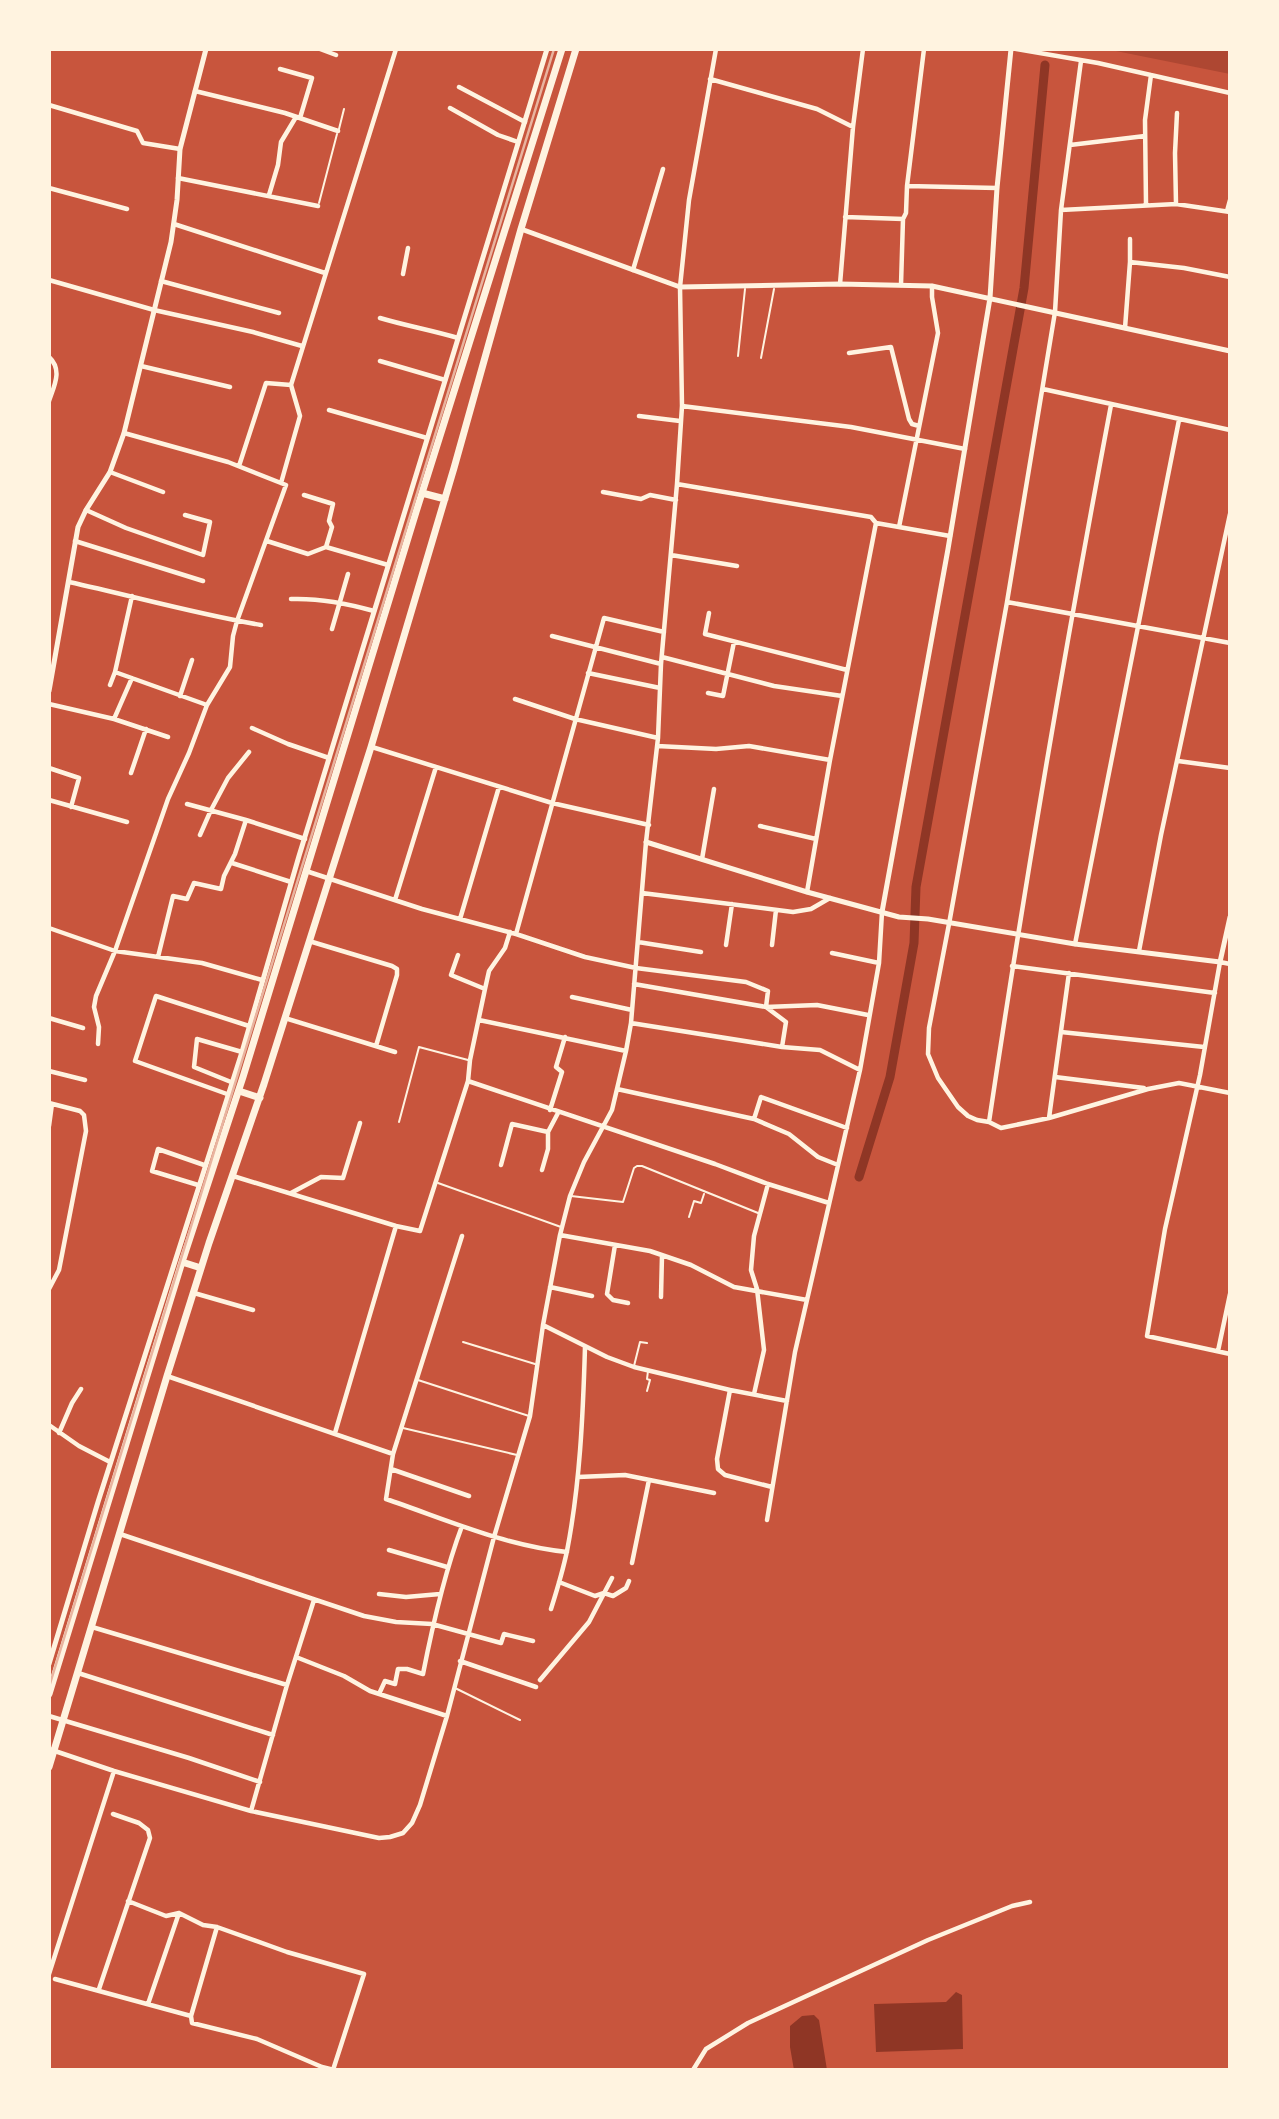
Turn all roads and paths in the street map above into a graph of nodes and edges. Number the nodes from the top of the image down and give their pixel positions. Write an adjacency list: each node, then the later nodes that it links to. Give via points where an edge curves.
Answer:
1 (206, 49): 17 (street)
2 (320, 49): 11 (street)
3 (396, 49): 52 (street)
4 (547, 49): 24 (street)
5 (562, 49): 101 (highway)
6 (576, 49): 47 (highway)
7 (716, 49): 15 (street)
8 (863, 49): 25 (street)
9 (924, 49): 33 (street)
10 (1014, 49): 12 (street); 35 (street)
11 (336, 55)
12 (1082, 61): 14 (street); 29 (street)
13 (280, 69): 23 (street, via 312,78)
14 (1151, 75): 18 (street); 27 (street)
15 (710, 79): 25 (street, via 817,109); 62 (street, via 688,200)
16 (459, 87): 24 (street)
17 (195, 91): 23 (street); 30 (street)
18 (1230, 93)
19 (49, 105): 30 (street, via 137,131 143,143)
20 (450, 108): 28 (street)
21 (344, 109): 26 (lane)
22 (1177, 113): 39 (street)
23 (298, 118): 26 (street); 36 (street, via 281,142)
24 (524, 122): 28 (street)
25 (853, 127): 44 (street)
26 (338, 131): 40 (lane)
27 (1145, 136): 29 (street); 38 (street)
28 (518, 142): 69 (street)
29 (1070, 145): 42 (street)
30 (180, 149): 32 (street)
31 (663, 169): 51 (street)
32 (178, 178): 36 (street); 46 (street)
33 (907, 186): 35 (street); 45 (street)
34 (49, 188): 41 (street)
35 (998, 188): 63 (street)
36 (269, 195): 40 (street)
37 (1230, 200): 43 (street)
38 (1146, 204): 39 (street); 42 (street)
39 (1176, 204): 43 (street)
40 (318, 206)
41 (127, 209)
42 (1061, 210): 65 (street)
43 (1229, 211)
44 (845, 217): 45 (street); 59 (street)
45 (903, 219): 60 (street)
46 (174, 225): 52 (street); 56 (street)
47 (521, 229): 51 (street); 103 (highway)
48 (1130, 239): 50 (street)
49 (408, 248): 53 (street)
50 (1130, 262): 54 (street); 68 (street)
51 (633, 270): 62 (street)
52 (325, 273): 70 (street)
53 (403, 274)
54 (1230, 277)
55 (49, 280): 64 (street)
56 (161, 281): 64 (street); 66 (street)
57 (745, 284): 58 (street); 62 (street); 73 (lane)
58 (775, 284): 59 (street); 75 (lane)
59 (840, 284): 60 (street)
60 (901, 285): 61 (street)
61 (932, 286): 63 (street); 89 (street, via 938,333)
62 (680, 287): 84 (street)
63 (990, 298): 65 (street); 94 (street)
64 (154, 310): 70 (street); 77 (street)
65 (1055, 312): 68 (street); 81 (street)
66 (279, 313)
67 (380, 318): 69 (street)
68 (1125, 328): 71 (street)
69 (458, 338): 78 (street)
70 (303, 346): 79 (street)
71 (1230, 351)
72 (849, 353): 89 (street, via 891,347 909,419)
73 (738, 356)
74 (49, 357): 82 (street, via 57,375)
75 (761, 358)
76 (380, 361): 78 (street)
77 (141, 366): 80 (street); 91 (street)
78 (445, 380): 92 (street)
79 (291, 384): 95 (street, via 266,383); 97 (street, via 300,416)
80 (230, 387)
81 (1042, 389): 83 (street); 123 (street)
82 (49, 401)
83 (1111, 405): 87 (street); 126 (street)
84 (682, 406): 88 (street); 93 (street)
85 (329, 410): 92 (street)
86 (639, 416): 88 (street)
87 (1179, 420): 90 (street); 129 (street)
88 (681, 421): 98 (street)
89 (919, 426): 93 (street)
90 (1230, 430)
91 (124, 433): 95 (street); 96 (street)
92 (427, 438): 115 (street)
93 (917, 440): 94 (street); 109 (street)
94 (965, 449): 110 (street)
95 (239, 466): 97 (street)
96 (110, 472): 99 (street); 105 (street)
97 (281, 483): 112 (street, via 286,485)
98 (677, 484): 104 (street); 108 (street, via 871,517)
99 (163, 492)
100 (603, 492): 104 (street)
101 (422, 493): 103 (highway); 186 (highway)
102 (304, 495): 113 (street, via 333,503)
103 (445, 499): 160 (highway)
104 (676, 500): 114 (street)
105 (86, 510): 107 (street, via 203,555 210,522); 111 (street)
106 (1230, 514): 133 (street)
107 (185, 515)
108 (876, 523): 109 (street); 139 (street)
109 (899, 527): 110 (street)
110 (950, 536): 195 (street)
111 (75, 541): 118 (street); 119 (street)
112 (267, 541): 113 (street, via 309,554); 127 (street)
113 (326, 547): 115 (street)
114 (671, 555): 116 (street); 131 (street)
115 (388, 565): 124 (street)
116 (737, 566)
117 (348, 574): 122 (street)
118 (203, 581)
119 (69, 582): 120 (street); 146 (street)
120 (132, 596): 127 (street); 140 (street)
121 (290, 599): 122 (street)
122 (341, 601): 124 (street); 130 (street)
123 (1007, 602): 126 (street); 198 (street)
124 (374, 611): 162 (street)
125 (709, 613): 134 (street, via 705,634)
126 (1072, 614): 129 (street); 201 (street)
127 (237, 621): 128 (street); 152 (street, via 230,667)
128 (261, 625)
129 (1138, 626): 133 (street); 205 (street)
130 (332, 629)
131 (664, 632): 136 (street, via 604,618); 138 (street)
132 (552, 636): 136 (street)
133 (1204, 639): 135 (street); 164 (street)
134 (734, 642): 139 (street); 142 (street)
135 (1230, 643)
136 (596, 648): 138 (street); 141 (street)
137 (192, 660): 148 (street)
138 (662, 661): 142 (street); 145 (street)
139 (847, 670): 149 (street)
140 (115, 672): 143 (street); 144 (street)
141 (588, 673): 145 (street); 154 (street)
142 (728, 674): 147 (street, via 723,696); 149 (street)
143 (132, 678): 148 (street); 153 (street)
144 (110, 685)
145 (660, 688): 158 (street)
146 (49, 691)
147 (708, 692)
148 (180, 696): 152 (street)
149 (842, 696): 163 (street)
150 (515, 699): 154 (street)
151 (49, 704): 153 (street)
152 (207, 705): 207 (street, via 168,799)
153 (114, 719): 156 (street)
154 (575, 719): 158 (street); 172 (street)
155 (252, 728): 162 (street)
156 (146, 729): 157 (street); 168 (street)
157 (168, 737)
158 (658, 738): 159 (street)
159 (657, 746): 163 (street, via 749,746); 178 (street)
160 (371, 747): 165 (street); 187 (highway)
161 (249, 752): 175 (street)
162 (330, 758): 181 (street)
163 (830, 760): 182 (street)
164 (1178, 761): 167 (street); 208 (street)
165 (436, 767): 169 (street); 192 (street)
166 (49, 768): 174 (street, via 79,778)
167 (1230, 768)
168 (131, 773)
169 (499, 787): 172 (street); 197 (street)
170 (714, 789): 184 (street)
171 (49, 800): 174 (street)
172 (552, 803): 178 (street); 200 (street)
173 (187, 804): 175 (street)
174 (71, 807): 177 (street)
175 (211, 810): 176 (street); 180 (street)
176 (246, 820): 181 (street); 185 (street)
177 (127, 822)
178 (649, 825): 183 (street)
179 (760, 827): 182 (street)
180 (200, 835)
181 (304, 839): 188 (street)
182 (816, 839): 189 (street)
183 (646, 842): 184 (street); 190 (street)
184 (702, 859): 189 (street)
185 (232, 863): 188 (street); 212 (street, via 221,889 194,883 187,899 173,896)
186 (304, 870): 187 (street); 252 (highway)
187 (329, 878): 192 (street); 202 (highway)
188 (291, 882): 219 (street)
189 (807, 892): 191 (street)
190 (642, 893): 193 (street); 203 (street)
191 (830, 898): 194 (street, via 803,911); 195 (street)
192 (395, 900): 197 (street)
193 (732, 904): 194 (street); 204 (street)
194 (776, 911): 206 (street)
195 (882, 912): 198 (street); 214 (street)
196 (1230, 917): 213 (street)
197 (460, 919): 200 (street)
198 (949, 924): 201 (street); 262 (street, via 928,1054 958,1107 968,1116)
199 (49, 928): 207 (street)
200 (513, 933): 217 (street); 221 (street, via 489,971)
201 (1017, 935): 205 (street); 216 (street)
202 (309, 941): 228 (highway); 236 (street, via 397,970)
203 (638, 942): 209 (street); 217 (street)
204 (726, 944)
205 (1075, 944): 208 (street)
206 (772, 945)
207 (115, 951): 212 (street); 235 (street, via 95,1002)
208 (1139, 951): 213 (street)
209 (701, 953)
210 (832, 953): 214 (street)
211 (458, 955): 221 (street, via 452,975)
212 (158, 957): 219 (street, via 202,963)
213 (1220, 962): 215 (street); 222 (street)
214 (879, 963): 226 (street)
215 (1230, 964)
216 (1012, 966): 218 (street); 262 (street)
217 (636, 968): 220 (street); 224 (street, via 746,982 768,991)
218 (1069, 973): 222 (street); 233 (street)
219 (261, 980): 231 (street)
220 (634, 984): 224 (street); 225 (street)
221 (485, 989): 229 (street)
222 (1215, 993): 238 (street)
223 (572, 997): 225 (street)
224 (766, 1007): 226 (street, via 817,1005); 237 (street, via 786,1021)
225 (632, 1010): 230 (street)
226 (869, 1015): 243 (street)
227 (49, 1017): 232 (street)
228 (285, 1018): 236 (street); 255 (highway)
229 (479, 1020): 234 (street); 242 (street)
230 (631, 1023): 237 (street); 239 (street)
231 (249, 1026): 240 (street); 254 (street, via 156,996 135,1061)
232 (83, 1028)
233 (1061, 1032): 238 (street); 245 (street)
234 (565, 1037): 239 (street); 257 (street, via 555,1067 562,1072)
235 (98, 1044)
236 (376, 1046): 241 (street)
237 (782, 1047): 243 (street, via 820,1050)
238 (1204, 1047): 249 (street)
239 (626, 1051): 250 (street)
240 (242, 1052): 248 (street); 248 (street, via 197,1039 194,1067)
241 (395, 1052)
242 (470, 1060): 247 (street); 261 (lane, via 419,1047)
243 (860, 1070): 266 (street)
244 (49, 1071): 246 (street)
245 (1055, 1077): 251 (street); 259 (street)
246 (85, 1080)
247 (468, 1081): 257 (street); 273 (street)
248 (231, 1082): 254 (street)
249 (1197, 1088): 251 (street, via 1179,1083); 253 (street); 304 (street, via 1165,1229 1147,1336)
250 (617, 1089): 260 (street); 265 (street)
251 (1148, 1089): 259 (street)
252 (239, 1091): 255 (highway); 288 (highway)
253 (1230, 1093)
254 (227, 1094): 269 (street)
255 (260, 1098): 272 (highway)
256 (51, 1103): 264 (street); 291 (street, via 84,1115 86,1131 59,1270)
257 (550, 1110): 258 (street)
258 (558, 1113): 265 (street); 267 (street)
259 (1048, 1118): 262 (street, via 1001,1128)
260 (754, 1119): 266 (street, via 761,1097); 268 (street)
261 (399, 1122)
262 (989, 1122)
263 (360, 1123): 277 (street, via 343,1178 321,1177)
264 (49, 1126)
265 (603, 1127): 274 (street); 278 (street)
266 (847, 1128): 268 (street)
267 (548, 1132): 270 (street, via 512,1124); 271 (street)
268 (838, 1164): 279 (street)
269 (204, 1165): 275 (street); 275 (street, via 158,1149 152,1171)
270 (501, 1165)
271 (542, 1170)
272 (233, 1176): 277 (street); 289 (highway)
273 (435, 1182): 282 (street, via 418,1231); 283 (lane)
274 (768, 1184): 279 (street); 280 (street)
275 (198, 1185): 323 (street)
276 (704, 1192): 278 (lane, via 637,1166 623,1202); 280 (lane); 281 (lane, via 701,1203 694,1201)
277 (290, 1194): 282 (street)
278 (570, 1196): 283 (street)
279 (828, 1203): 297 (street)
280 (759, 1214): 292 (street, via 751,1270)
281 (689, 1217)
282 (397, 1226): 320 (street)
283 (562, 1227): 284 (street)
284 (560, 1235): 286 (street); 290 (street)
285 (462, 1237): 310 (street)
286 (615, 1245): 287 (street); 298 (street, via 607,1294 612,1300)
287 (662, 1255): 292 (street, via 734,1287); 296 (street)
288 (182, 1262): 289 (highway); 358 (highway)
289 (201, 1268): 293 (highway)
290 (550, 1287): 295 (street); 300 (street)
291 (49, 1289)
292 (757, 1289): 297 (street); 314 (street, via 764,1350)
293 (193, 1292): 299 (street); 309 (highway)
294 (1230, 1294): 304 (street)
295 (592, 1296)
296 (662, 1297)
297 (807, 1300): 315 (street)
298 (628, 1303)
299 (253, 1310)
300 (543, 1325): 303 (street); 306 (street)
301 (463, 1342): 306 (lane)
302 (647, 1343): 307 (lane, via 640,1342)
303 (586, 1346): 307 (street); 325 (street)
304 (1218, 1351): 305 (street)
305 (1230, 1354)
306 (538, 1365): 316 (street)
307 (634, 1367): 308 (street)
308 (649, 1370): 312 (street); 313 (lane)
309 (167, 1376): 320 (street); 332 (highway)
310 (417, 1379): 316 (lane); 318 (street)
311 (81, 1389): 319 (street)
312 (730, 1390): 314 (street); 327 (street, via 718,1469)
313 (647, 1391)
314 (754, 1394): 315 (street)
315 (787, 1401): 327 (street)
316 (530, 1416): 322 (street)
317 (49, 1425): 319 (street)
318 (401, 1427): 321 (street); 322 (lane)
319 (60, 1433): 323 (street)
320 (335, 1433): 321 (street)
321 (393, 1454): 324 (street)
322 (518, 1455): 333 (street)
323 (110, 1462): 352 (street)
324 (391, 1469): 329 (street); 331 (street, via 386,1499)
325 (578, 1477): 326 (street, via 625,1475); 335 (street)
326 (649, 1480): 328 (street); 336 (street)
327 (772, 1487): 330 (street)
328 (714, 1493)
329 (469, 1496)
330 (767, 1520)
331 (463, 1526): 333 (street); 337 (street)
332 (119, 1534): 344 (street); 347 (highway)
333 (494, 1537): 335 (street); 348 (street)
334 (389, 1550): 337 (street)
335 (567, 1552): 340 (street)
336 (632, 1563)
337 (447, 1567): 343 (street)
338 (612, 1578): 341 (street)
339 (629, 1581): 341 (street, via 617,1595)
340 (559, 1582): 341 (street, via 595,1596); 345 (street)
341 (604, 1593): 354 (street, via 589,1622)
342 (379, 1594): 343 (street)
343 (440, 1594): 346 (street)
344 (314, 1600): 346 (street, via 364,1616); 350 (street)
345 (551, 1609)
346 (432, 1624): 348 (street); 359 (street, via 423,1674 398,1669 396,1684 385,1681)
347 (92, 1627): 353 (highway); 355 (street)
348 (467, 1634): 349 (street, via 501,1643 504,1634); 351 (street)
349 (533, 1641)
350 (296, 1657): 355 (street); 359 (street)
351 (460, 1661): 356 (street); 357 (street)
352 (49, 1664)
353 (78, 1673): 362 (highway); 364 (street)
354 (540, 1680)
355 (286, 1685): 364 (street)
356 (536, 1687)
357 (454, 1688): 361 (street); 363 (lane)
358 (49, 1694)
359 (379, 1694): 361 (street)
360 (49, 1716): 362 (street)
361 (446, 1716): 369 (street, via 421,1805 403,1833 379,1838)
362 (63, 1720): 365 (highway); 368 (street)
363 (520, 1720)
364 (273, 1735): 368 (street)
365 (51, 1750): 366 (highway); 367 (street)
366 (49, 1767)
367 (114, 1770): 369 (street); 375 (street)
368 (260, 1782): 369 (street)
369 (251, 1811)
370 (113, 1814): 371 (street, via 139,1823 150,1838)
371 (128, 1901): 373 (street, via 166,1916); 377 (street)
372 (1030, 1902): 382 (street, via 928,1941 748,2023 706,2049)
373 (179, 1913): 374 (street); 378 (street)
374 (217, 1927): 379 (street); 381 (street, via 364,1974)
375 (49, 1974)
376 (55, 1979): 377 (street)
377 (99, 1990): 378 (street)
378 (148, 2004): 379 (street)
379 (191, 2016): 380 (street, via 192,2023 257,2039)
380 (322, 2068): 381 (street)
381 (334, 2070)
382 (693, 2070)

